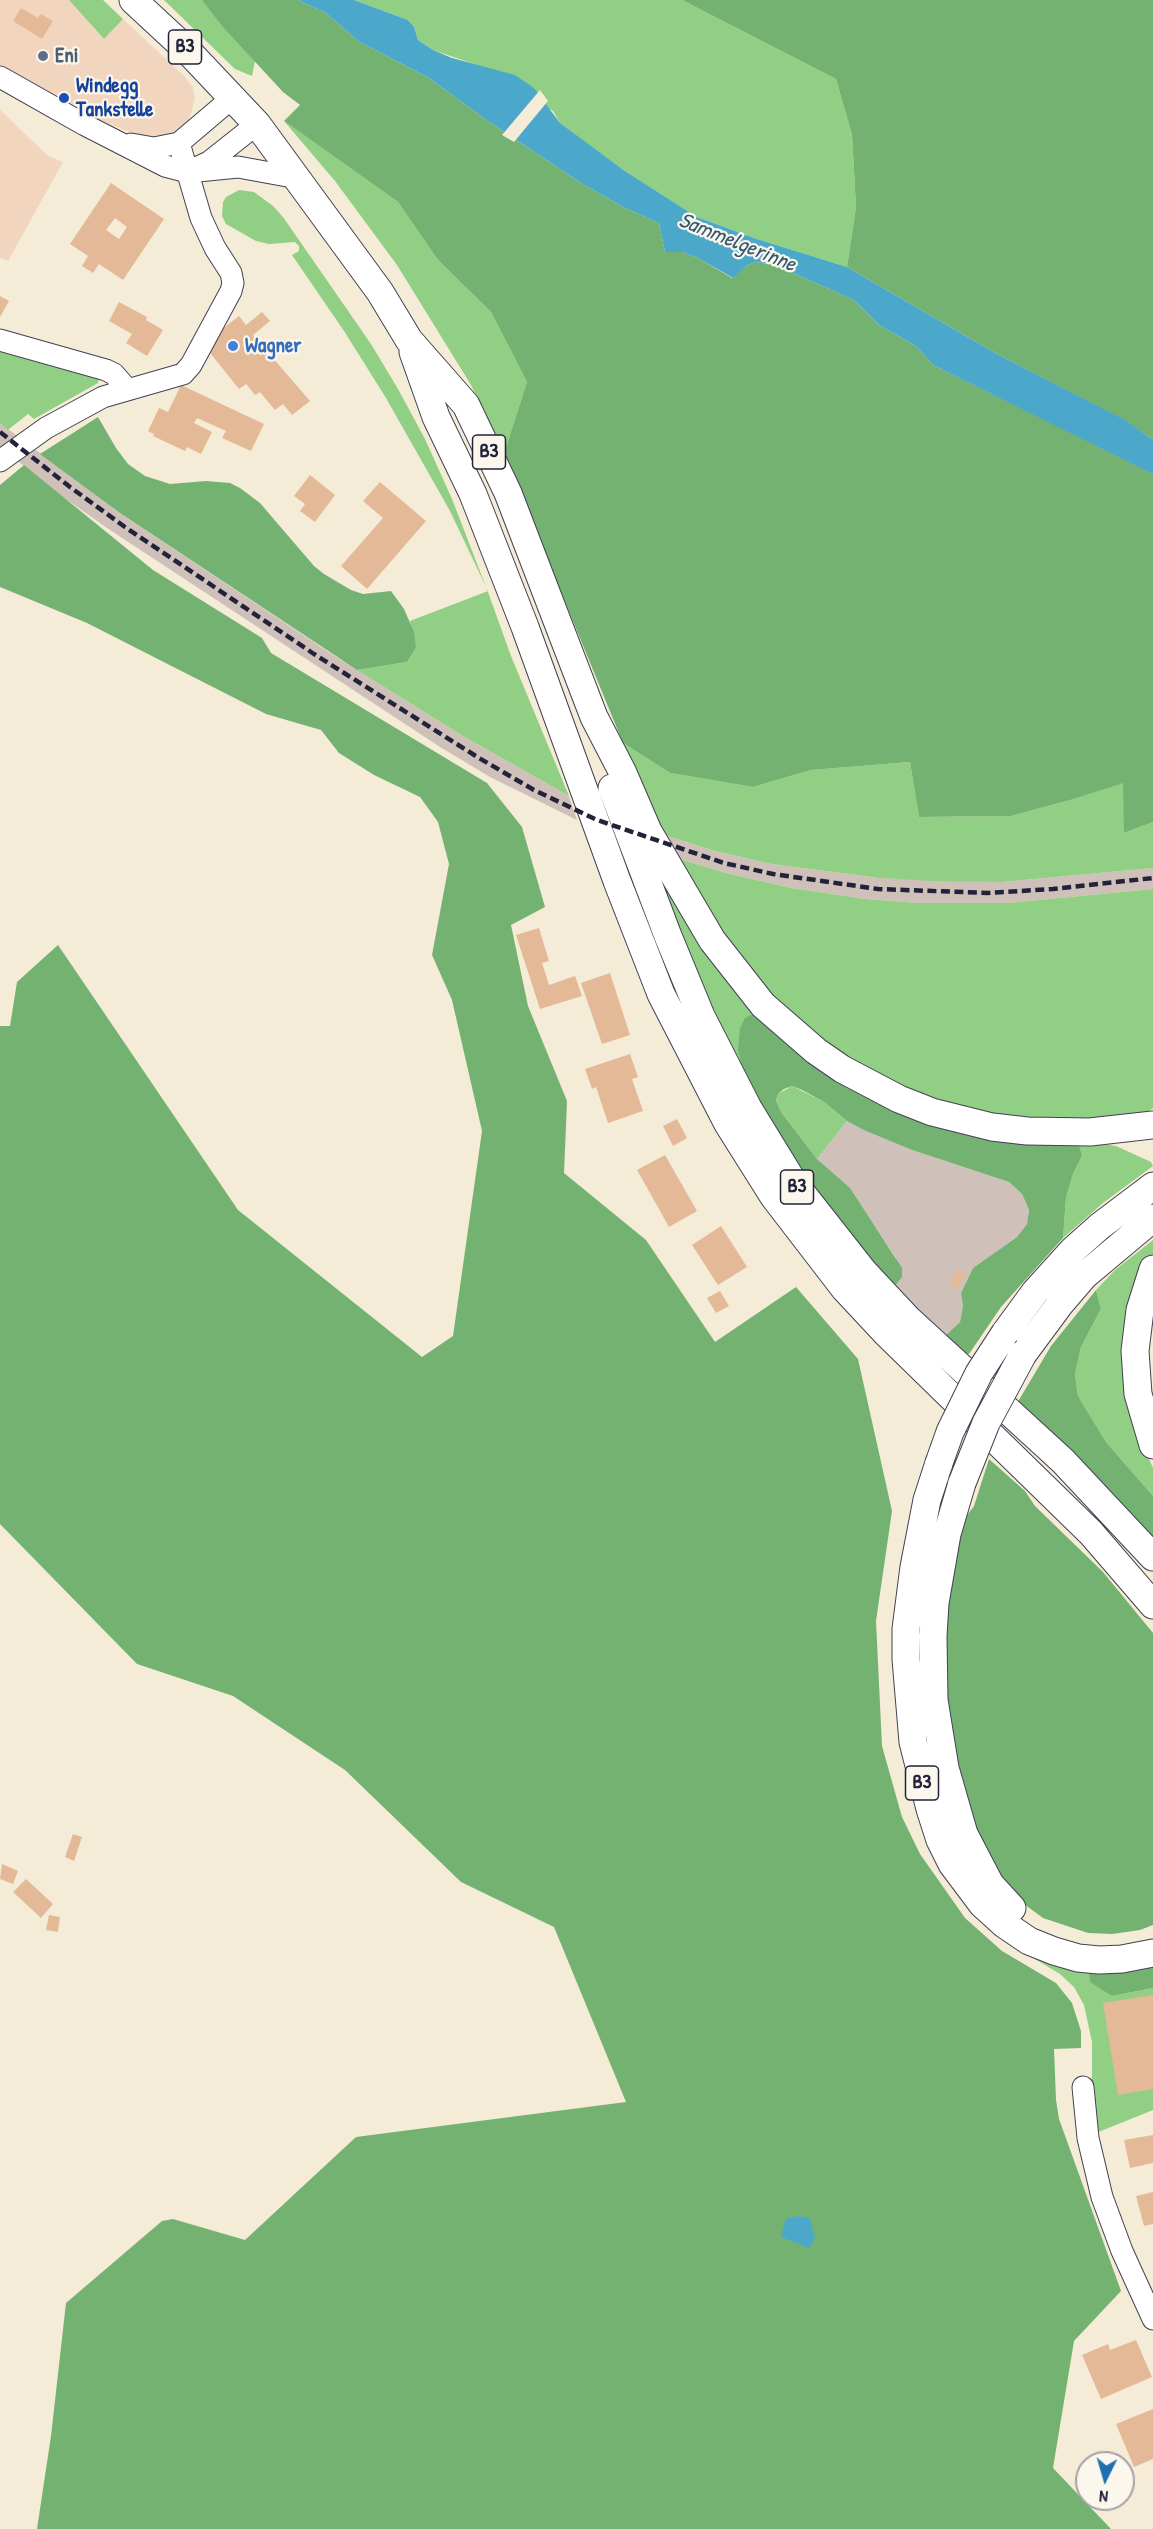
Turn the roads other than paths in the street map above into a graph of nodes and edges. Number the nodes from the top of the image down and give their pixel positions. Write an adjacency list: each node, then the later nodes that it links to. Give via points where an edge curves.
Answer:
1 (133, 0): 3 (main road, B3)
2 (0, 77): 5 (street)
3 (232, 98): 4 (main road, B3); 6 (street)
4 (256, 124): 7 (street, via 208,162); 8 (main road, B3)
5 (114, 141): 6 (street, via 154,148); 7 (street, via 165,166)
6 (179, 143): 7 (street)
7 (188, 172): 8 (street, via 238,167); 11 (street, via 215,248 231,273 231,291 183,374)
8 (298, 178): 10 (main road, B3, via 380,292)
9 (0, 340): 11 (street, via 106,370)
10 (409, 340): 13 (main road, B3, via 466,405 477,426 508,493); 20 (main road, B3, via 436,417 472,494 525,627 661,994 728,1124 774,1197 844,1288 1091,1533)
11 (127, 389): 12 (street, via 46,428)
12 (0, 461)
13 (594, 717): 14 (main road, B3, via 653,840 712,940 763,1005 816,1051 899,1099 965,1121 1037,1131 1090,1132); 19 (main road, B3, via 621,815 701,1016 748,1108 794,1183 864,1272 908,1319 1063,1461)
14 (1153, 1125)
15 (1153, 1186): 22 (main road, B3, bridge, via 1073,1250 1035,1292 979,1373 950,1432 927,1500 906,1629 913,1742 920,1776 940,1840 952,1864 982,1904 1029,1941 1077,1958 1122,1959)
16 (1153, 1218): 21 (main road, B3, bridge, via 1084,1276 1060,1304 1023,1354 986,1423 954,1507 940,1569 933,1667 935,1710 945,1768 964,1834 990,1884 1022,1917 1058,1936 1101,1944)
17 (1153, 1269): 18 (main road, via 1140,1310 1135,1351 1138,1394)
18 (1153, 1445)
19 (1153, 1557)
20 (1153, 1605)
21 (1153, 1934)
22 (1153, 1953)
23 (1083, 2087): 24 (street, via 1088,2138 1102,2197)
24 (1153, 2319)

